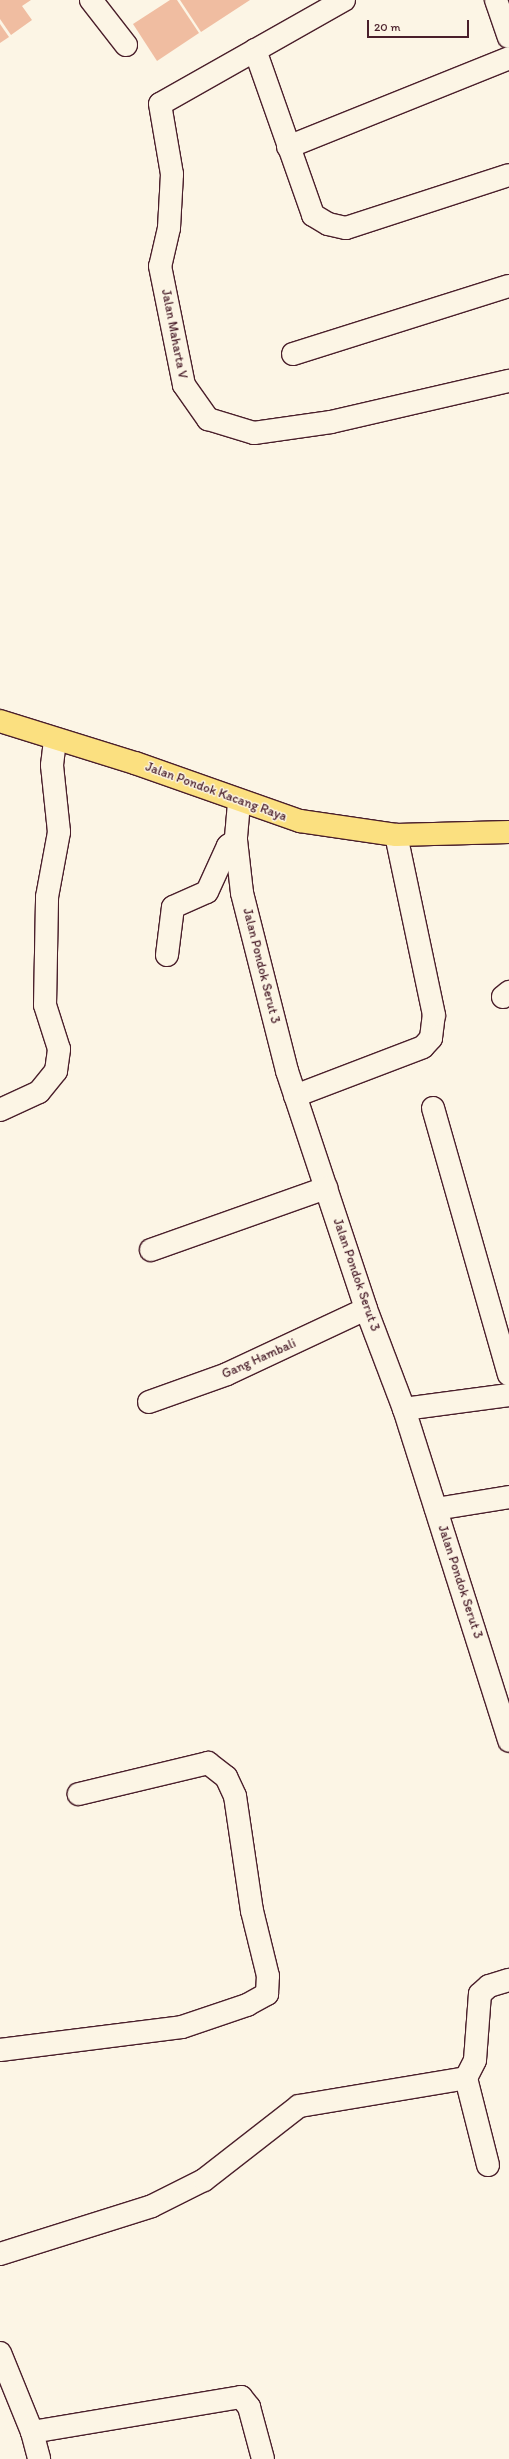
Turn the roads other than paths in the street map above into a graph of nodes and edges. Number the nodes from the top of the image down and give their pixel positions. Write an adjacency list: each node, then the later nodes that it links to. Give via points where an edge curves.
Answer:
1 (92, 0): 5 (street)
2 (344, 0): 6 (street)
3 (496, 0): 4 (street)
4 (508, 26)
5 (126, 45)
6 (255, 50): 8 (street); 12 (street, Jalan Maharta V, via 160,104 172,174 169,228 160,266 184,385 208,419 254,433 331,422)
7 (509, 58): 8 (street)
8 (288, 146): 9 (street, via 312,215 328,224 346,228)
9 (509, 175)
10 (509, 286): 11 (street)
11 (292, 354)
12 (509, 381)
13 (0, 721): 14 (main road, Jalan Pondok Kacang Raya)
14 (55, 739): 15 (main road, Jalan Pondok Kacang Raya, via 135,763); 22 (street, via 52,765 59,832 47,897 45,1005 59,1049 56,1071 39,1092)
15 (239, 803): 17 (main road, Jalan Pondok Kacang Raya, via 300,821); 18 (street, Jalan Pondok Serut 3)
16 (509, 832): 17 (main road, Jalan Pondok Kacang Raya)
17 (396, 835): 20 (street, via 434,1015 431,1038 423,1047)
18 (236, 840): 19 (street, via 228,846 207,892 173,907); 20 (street, Jalan Pondok Serut 3, via 242,893)
19 (167, 955)
20 (295, 1096): 23 (street, Jalan Pondok Serut 3)
21 (433, 1108): 26 (street)
22 (0, 1110)
23 (326, 1188): 24 (street); 25 (street, Jalan Pondok Serut 3)
24 (151, 1250)
25 (366, 1309): 28 (street, Gang Hambali, via 227,1374); 29 (street, Jalan Pondok Serut 3)
26 (509, 1374)
27 (509, 1395): 29 (street)
28 (148, 1402)
29 (404, 1409): 31 (street, Jalan Pondok Serut 3)
30 (509, 1497): 31 (street)
31 (436, 1509): 32 (street, Jalan Pondok Serut 3)
32 (509, 1741)
33 (79, 1794): 35 (street, via 208,1763 226,1777 234,1796 252,1911 268,1976 267,1994 247,2005 182,2027)
34 (509, 1980): 36 (street, via 489,1986 480,1994 475,2060)
35 (0, 2050)
36 (466, 2078): 37 (street); 38 (street, via 299,2106 204,2180 152,2206)
37 (488, 2165)
38 (0, 2254)
39 (0, 2353): 40 (street)
40 (32, 2432): 41 (street); 42 (street, via 241,2397 249,2407)
41 (39, 2459)
42 (263, 2459)

